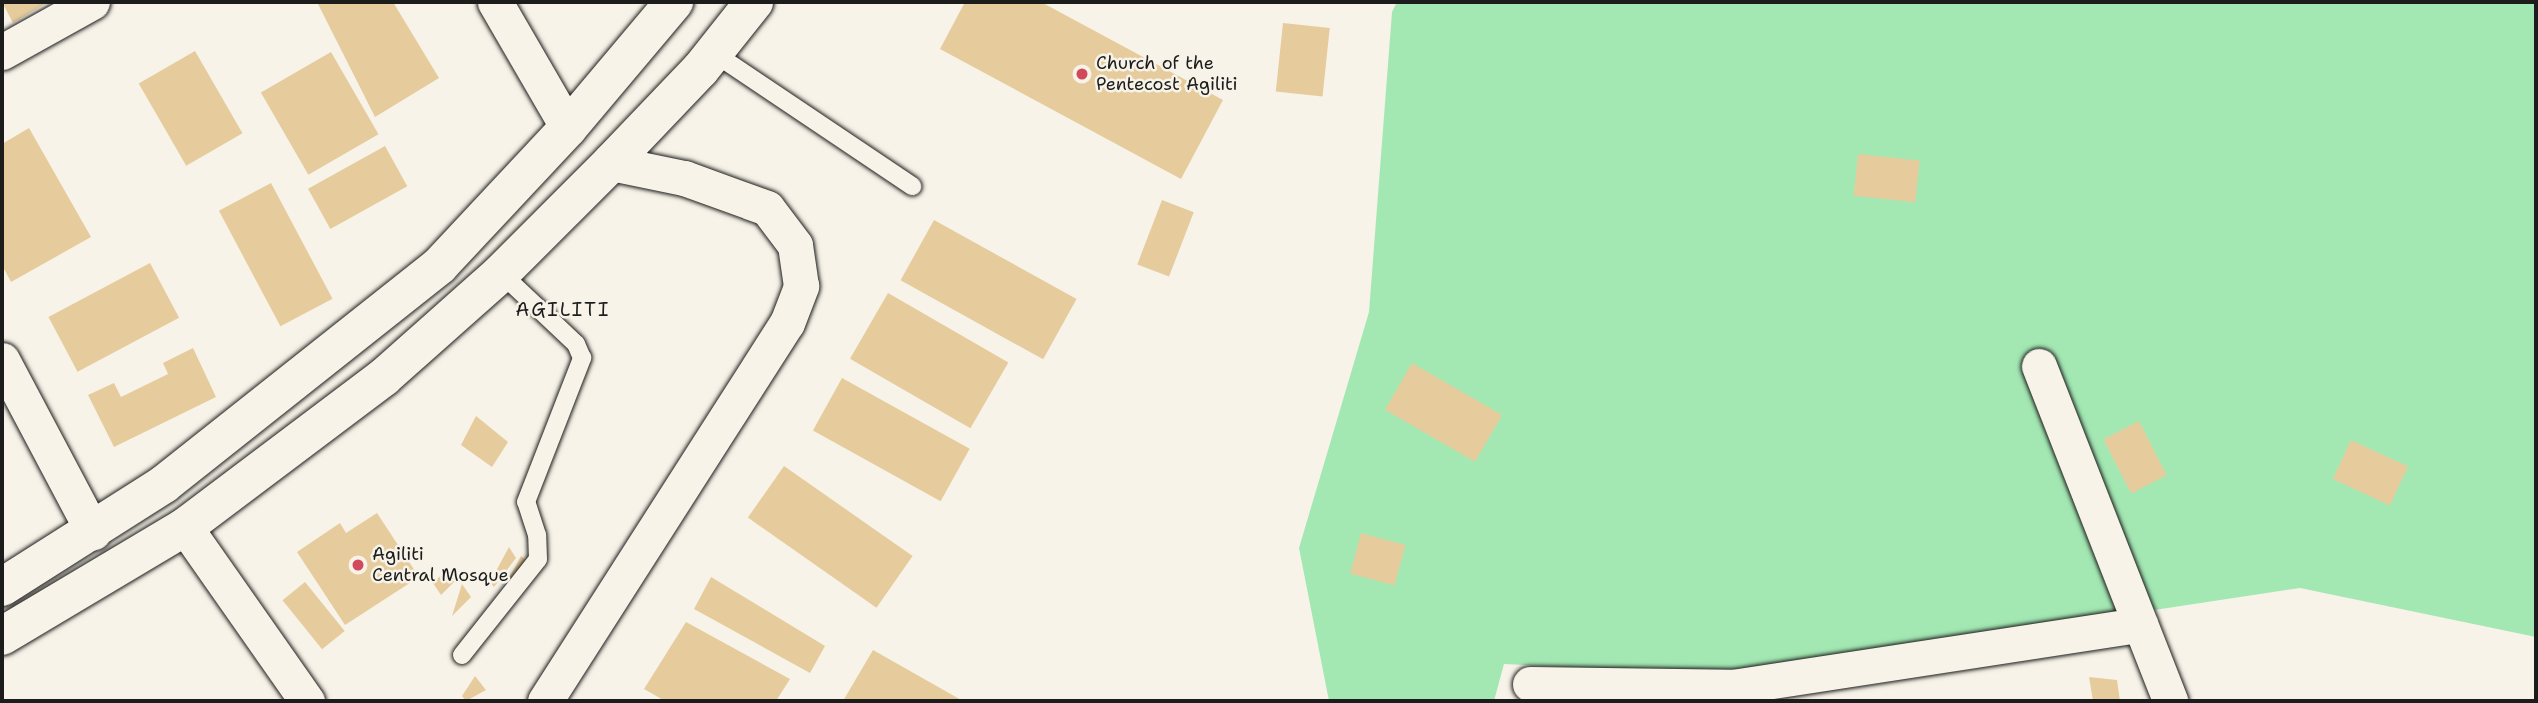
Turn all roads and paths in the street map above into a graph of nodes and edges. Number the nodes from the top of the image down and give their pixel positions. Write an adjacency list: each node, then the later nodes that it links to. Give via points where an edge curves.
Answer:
1 (92, 2): 5 (street)
2 (495, 2): 7 (street)
3 (674, 2): 7 (street)
4 (754, 2): 6 (street)
5 (2, 52)
6 (714, 53): 8 (street); 9 (lane)
7 (568, 128): 14 (street, via 440,265 164,484)
8 (611, 163): 10 (street); 21 (street, via 684,178 767,208 795,244 801,286 787,323)
9 (912, 186)
10 (501, 274): 13 (street, via 384,376); 18 (lane, via 576,344 582,358 526,502 537,535 538,559)
11 (2, 360): 14 (street)
12 (2039, 366): 16 (street)
13 (185, 527): 17 (street); 20 (street)
14 (93, 532): 15 (street)
15 (2, 587)
16 (2140, 625): 19 (street, via 1719,689); 22 (street)
17 (2, 636)
18 (462, 655)
19 (1530, 684)
20 (307, 701)
21 (545, 701)
22 (2170, 701)

